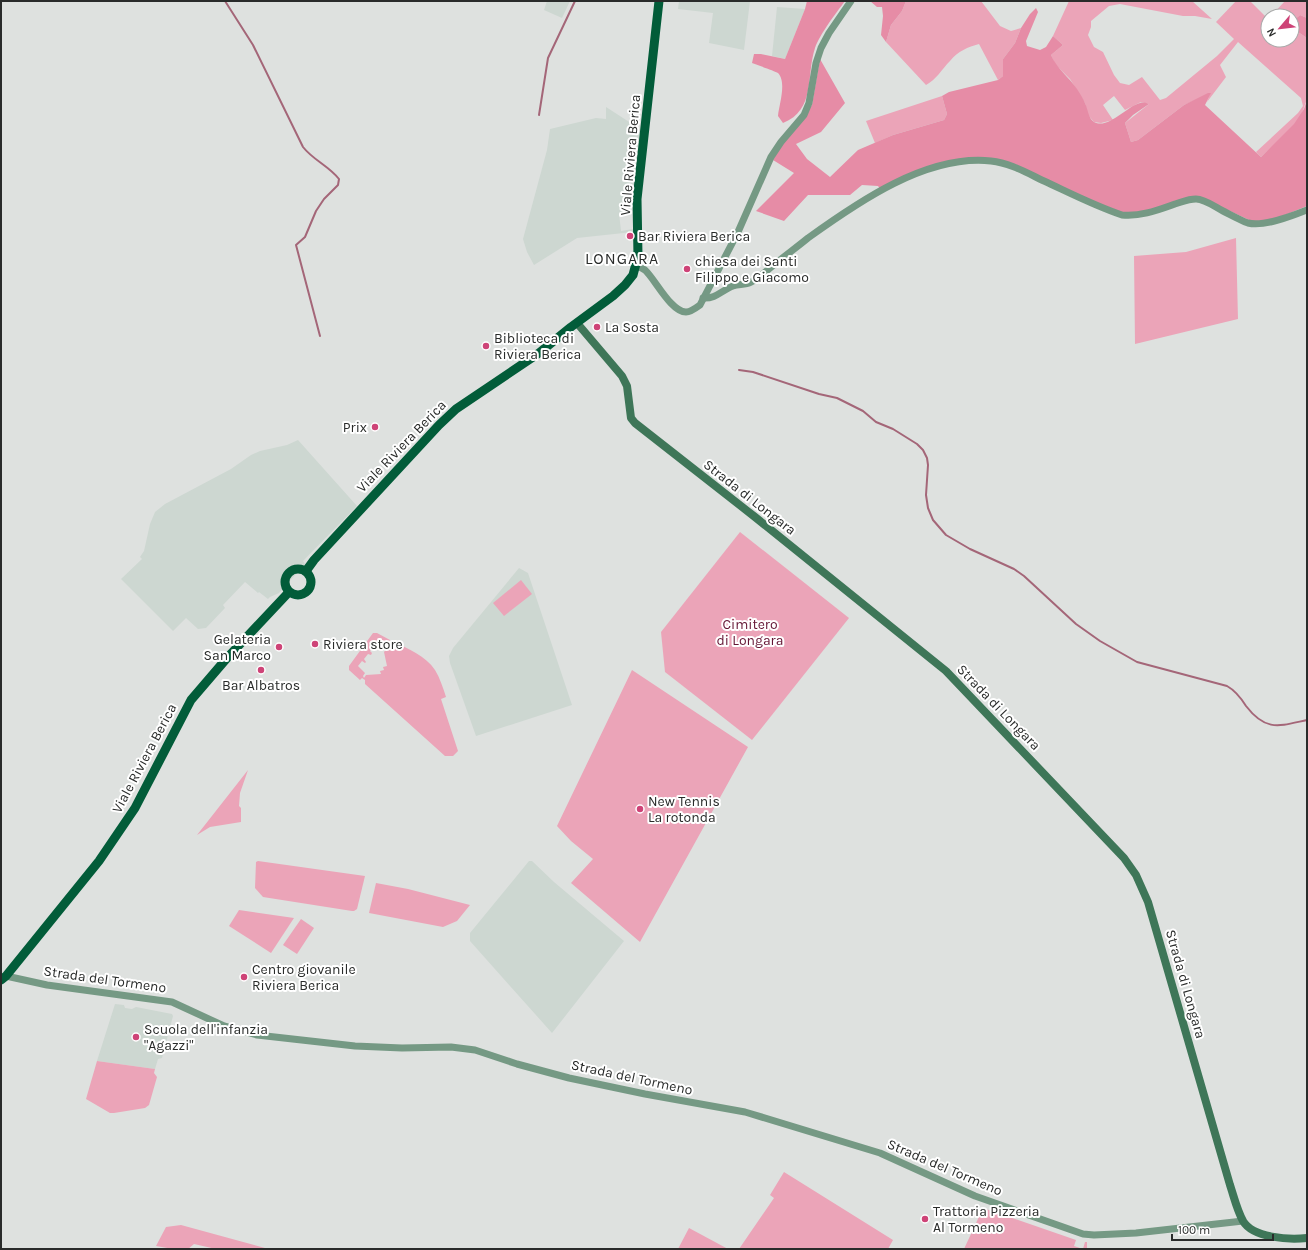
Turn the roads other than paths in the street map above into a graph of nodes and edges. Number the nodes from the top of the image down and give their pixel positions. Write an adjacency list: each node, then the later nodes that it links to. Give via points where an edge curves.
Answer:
1 (659, 1): 4 (main road, Viale Riviera Berica, via 637,199)
2 (851, 1): 5 (street, via 821,48 804,115 771,157 738,232)
3 (1307, 210): 5 (street, via 1282,219 1252,223 1198,199 1130,216 1122,215 1016,168 993,161 975,160 947,164 893,184 834,220 750,282 732,286 714,297)
4 (636, 266): 5 (street, via 644,269 672,304 681,310 693,310 700,305); 6 (main road, Viale Riviera Berica, via 626,285 603,305)
5 (703, 298)
6 (576, 323): 7 (main road, Viale Riviera Berica, via 523,365 491,384 438,424); 10 (main road, Strada di Longara, via 622,376 627,386 631,418 635,423 750,512 946,671 1109,841 1130,867 1145,894 1153,916 1230,1185)
7 (306, 571): 8 (main road, via 298,568 287,575 285,584); 8 (main road, via 312,579 308,592 296,596)
8 (289, 592): 9 (main road, Viale Riviera Berica, via 191,700 135,808 99,861)
9 (4, 978): 10 (street, Strada del Tormeno, via 172,1002 224,1026 257,1035 355,1046 451,1047 475,1050 569,1078 745,1112 880,1153 975,1196 1083,1234 1144,1233)
10 (1243, 1221): 11 (main road, via 1250,1229 1278,1238)
11 (1307, 1238)

